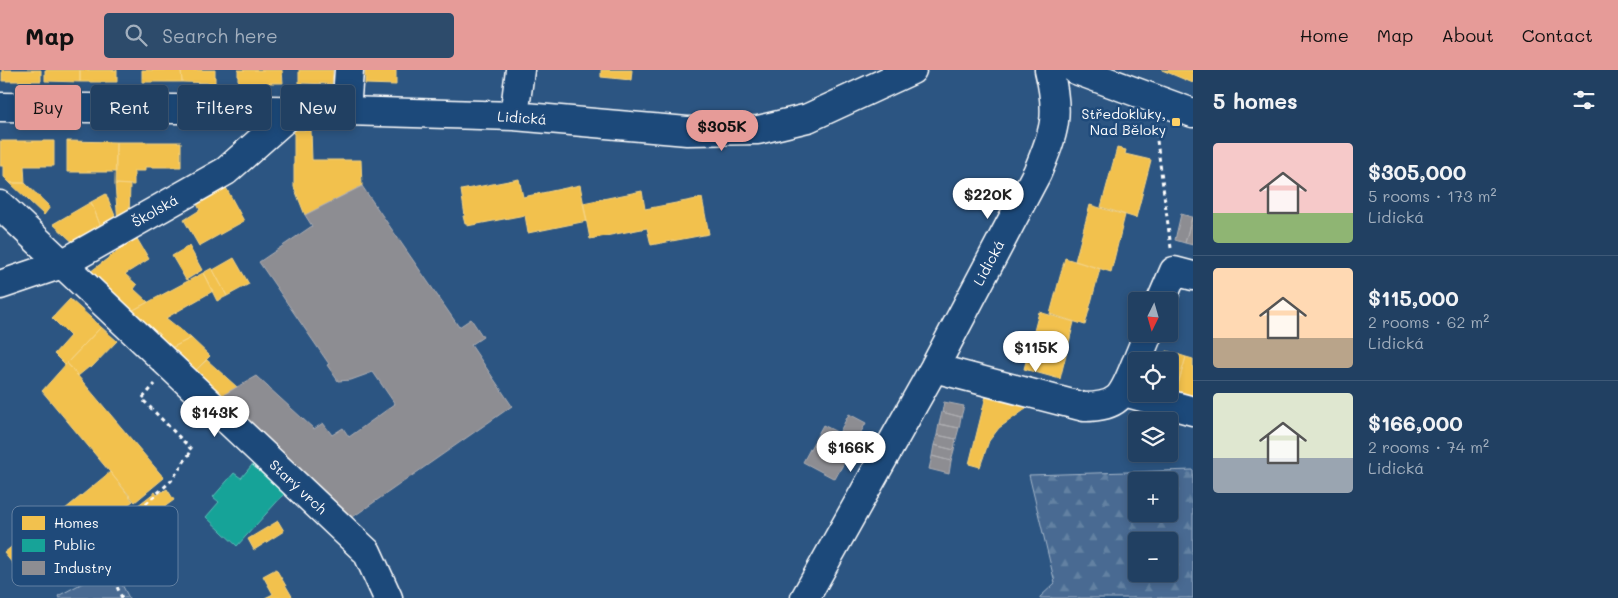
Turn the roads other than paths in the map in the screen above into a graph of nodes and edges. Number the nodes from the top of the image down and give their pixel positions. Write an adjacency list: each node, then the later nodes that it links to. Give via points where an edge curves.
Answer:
1 (349, 70): 6 (street)
2 (520, 70): 11 (street)
3 (912, 70): 11 (street, Lidická, via 808,118 758,130 687,131)
4 (1050, 70): 18 (street, Lidická, via 1055,95 1055,120 1050,142 1037,173)
5 (1076, 70): 10 (street)
6 (348, 85)
7 (0, 107): 8 (street, Lidická)
8 (281, 110)
9 (355, 111): 11 (street, Lidická)
10 (1193, 113)
11 (514, 116)
12 (281, 122): 14 (street, Školská, via 226,171)
13 (0, 205): 14 (street, Starý vrch)
14 (62, 264): 16 (street, Školská); 22 (street, Starý vrch, via 367,552)
15 (1183, 274): 17 (street)
16 (0, 285)
17 (1168, 292)
18 (934, 368): 20 (street, via 1084,407 1101,407); 23 (street, Lidická)
19 (1128, 383): 20 (street)
20 (1124, 392): 21 (street)
21 (1193, 411)
22 (388, 598)
23 (805, 598)

